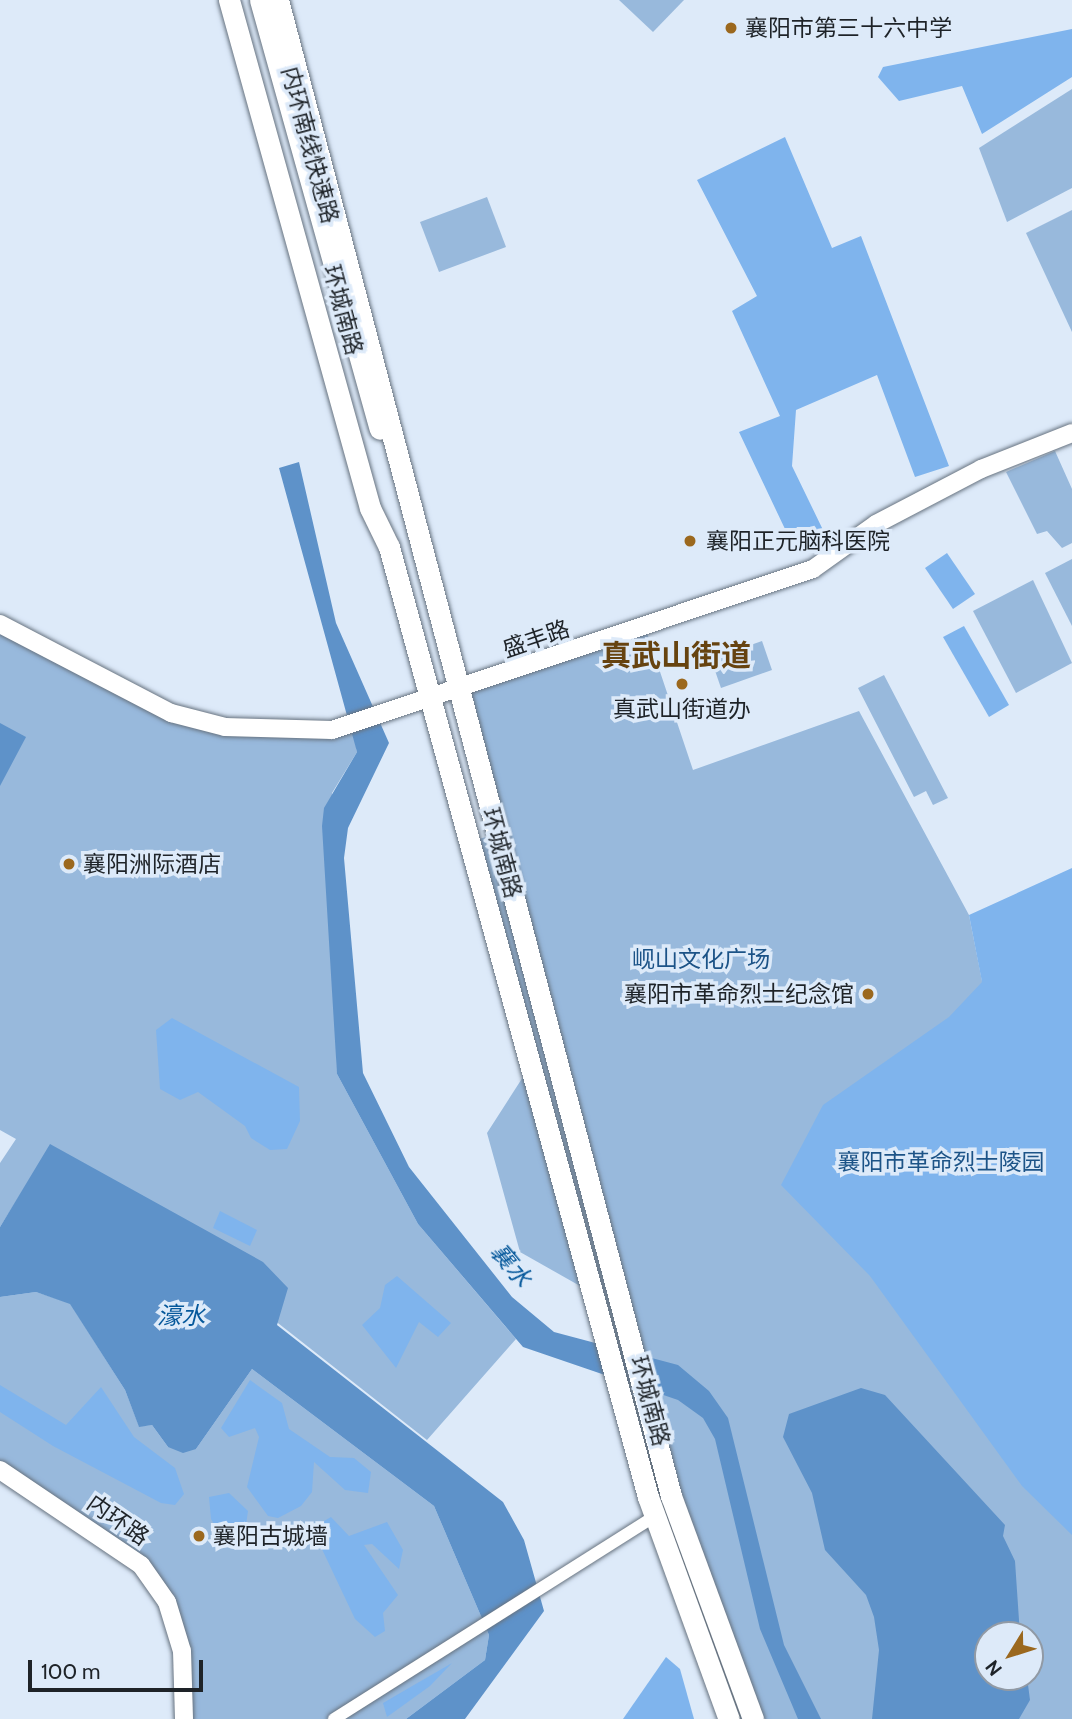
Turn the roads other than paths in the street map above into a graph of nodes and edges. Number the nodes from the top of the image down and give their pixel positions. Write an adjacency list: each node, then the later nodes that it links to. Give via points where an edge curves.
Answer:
1 (229, 0): 8 (highway, 环城南路, via 370,508)
2 (244, 0): 5 (highway, 内环南线快速路)
3 (260, 0): 5 (highway, 内环南线快速路)
4 (278, 0): 7 (highway, 环城南路)
5 (358, 392): 7 (highway, 内环南线快速路); 8 (highway, 内环南线快速路)
6 (1072, 433): 10 (street, 盛丰路, via 981,469 876,524 813,569)
7 (417, 540): 10 (highway, 环城南路)
8 (389, 547): 11 (highway, 环城南路)
9 (0, 624): 11 (street, 盛丰路, via 171,713 225,727 332,730)
10 (456, 692): 11 (street, 盛丰路); 17 (highway, 环城南路, via 671,1496)
11 (432, 700): 13 (highway, 环城南路)
12 (0, 1470): 14 (street, 内环路, via 141,1565 167,1602 182,1651)
13 (655, 1516): 15 (street, via 483,1629); 16 (highway, 环城南路)
14 (184, 1719)
15 (334, 1719)
16 (729, 1719)
17 (753, 1719)

